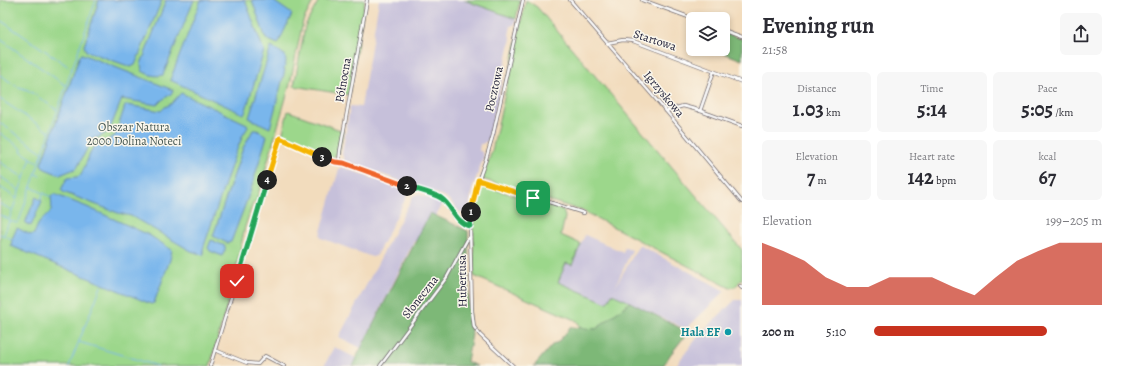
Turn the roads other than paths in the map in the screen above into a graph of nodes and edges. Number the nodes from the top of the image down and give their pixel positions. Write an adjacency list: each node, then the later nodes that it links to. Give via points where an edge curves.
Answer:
1 (367, 0): 14 (street, Północna)
2 (523, 0): 15 (street, Pocztowa, via 493,135)
3 (570, 0): 8 (street, Igrzyskowa)
4 (642, 0): 5 (street)
5 (686, 16)
6 (730, 33): 7 (street)
7 (742, 37)
8 (607, 43): 9 (street, Startowa, via 633,41); 11 (street, Igrzyskowa)
9 (714, 71): 10 (street, Startowa); 12 (street)
10 (742, 82)
11 (666, 111): 12 (street, via 682,106); 16 (street, Igrzyskowa)
12 (700, 111): 13 (street)
13 (742, 126)
14 (339, 162): 18 (street, via 441,198 461,221); 20 (street, via 280,138)
15 (478, 180): 17 (street); 18 (street, Hubertusa)
16 (742, 202)
17 (584, 213)
18 (470, 226): 19 (street, Hubertusa)
19 (470, 237): 24 (street, Słoneczna, via 447,277); 25 (street, Hubertusa, via 474,327)
20 (215, 350): 21 (street, via 253,364 258,364 264,356); 22 (street)
21 (279, 365): 23 (street)
22 (210, 366)
23 (284, 366)
24 (380, 366)
25 (513, 366)

